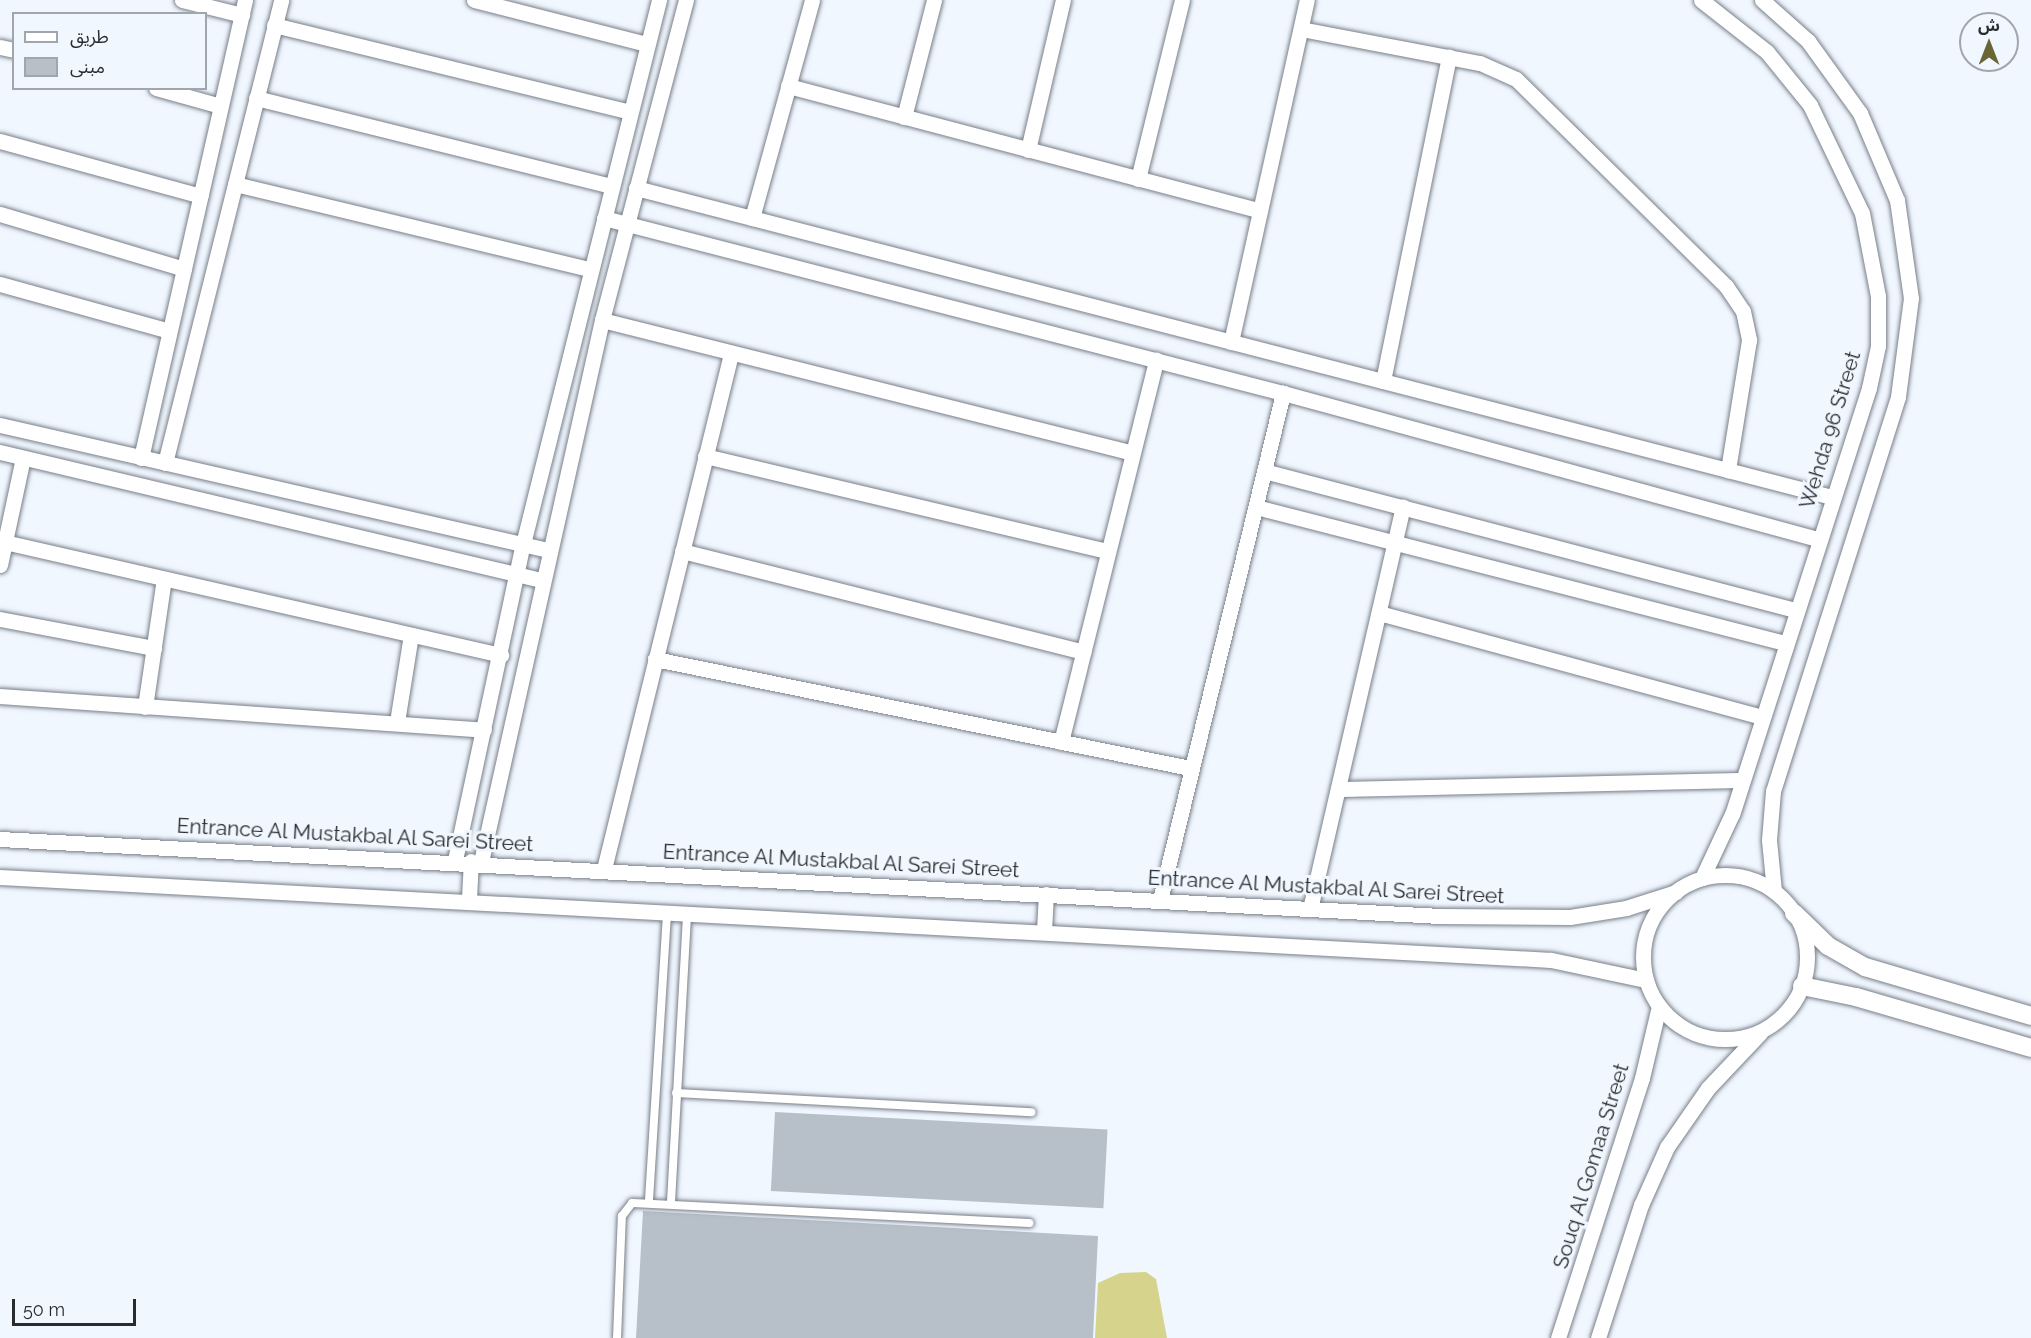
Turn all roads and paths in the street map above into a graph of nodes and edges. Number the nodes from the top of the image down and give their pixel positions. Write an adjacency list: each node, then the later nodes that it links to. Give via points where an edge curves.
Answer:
1 (182, 0): 13 (street)
2 (280, 0): 14 (street)
3 (474, 0): 16 (street)
4 (659, 0): 16 (street)
5 (686, 0): 29 (street)
6 (812, 0): 18 (street)
7 (934, 0): 23 (street)
8 (1064, 0): 25 (street)
9 (1182, 0): 26 (street)
10 (1307, 0): 15 (street)
11 (1701, 0): 55 (street, Wehda 96 Street, via 1741,29 1790,78 1827,135 1862,213 1878,296 1878,346 1869,388)
12 (1762, 0): 94 (street, via 1808,41 1860,113 1897,200 1911,298 1898,397 1773,791 1769,840)
13 (244, 7): 21 (street)
14 (274, 25): 20 (street); 22 (street)
15 (1301, 29): 17 (street); 31 (street)
16 (647, 44): 22 (street)
17 (1449, 57): 44 (street); 53 (street, via 1498,70 1532,90 1736,297 1749,340)
18 (788, 86): 23 (street); 34 (street)
19 (163, 90): 21 (street)
20 (256, 98): 27 (street); 28 (street)
21 (221, 106): 30 (street)
22 (630, 112): 28 (street)
23 (904, 117): 25 (street)
24 (0, 141): 30 (street)
25 (1028, 150): 26 (street)
26 (1138, 179): 31 (street)
27 (235, 184): 37 (street); 52 (street)
28 (612, 186): 33 (street)
29 (636, 188): 34 (street); 35 (street)
30 (201, 196): 36 (street)
31 (1260, 211): 41 (street)
32 (0, 214): 36 (street)
33 (604, 218): 35 (street); 37 (street)
34 (753, 218): 41 (street)
35 (627, 224): 39 (street); 43 (street)
36 (184, 269): 40 (street)
37 (590, 269): 63 (street)
38 (0, 284): 40 (street)
39 (602, 320): 42 (street); 64 (street)
40 (169, 331): 51 (street)
41 (1232, 342): 44 (street)
42 (730, 354): 48 (street); 49 (street)
43 (1156, 360): 45 (street); 48 (street)
44 (1383, 381): 53 (street)
45 (1283, 393): 54 (street); 60 (street)
46 (0, 426): 51 (street)
47 (0, 452): 50 (street)
48 (1133, 453): 66 (street)
49 (705, 456): 65 (street); 66 (street)
50 (23, 458): 59 (street); 61 (street)
51 (141, 458): 52 (street)
52 (165, 463): 56 (street)
53 (1728, 470): 55 (street)
54 (1264, 471): 57 (street); 58 (street)
55 (1832, 497): 60 (street, Wehda 96 Street)
56 (333, 502): 59 (street); 63 (street)
57 (1256, 507): 62 (street); 86 (street)
58 (1403, 507): 62 (street); 71 (street)
59 (327, 529): 68 (street)
60 (1817, 539): 71 (street, Wehda 96 Street)
61 (2, 542): 67 (street); 69 (street)
62 (1395, 543): 72 (street); 75 (street)
63 (523, 544): 64 (street); 68 (street)
64 (548, 550): 70 (street)
65 (682, 551): 77 (street); 79 (street)
66 (1108, 551): 77 (street)
67 (0, 566)
68 (516, 574): 70 (street); 78 (street)
69 (164, 579): 74 (street); 76 (street)
70 (541, 580): 90 (street)
71 (1795, 610): 75 (street, Wehda 96 Street)
72 (1379, 614): 82 (street); 88 (street)
73 (0, 619): 76 (street)
74 (411, 635): 78 (street); 83 (street)
75 (1785, 643): 82 (street, Wehda 96 Street)
76 (154, 648): 81 (street)
77 (1083, 652): 85 (street)
78 (501, 655): 84 (street)
79 (655, 659): 85 (street); 91 (street)
80 (0, 696): 81 (street)
81 (145, 707): 83 (street)
82 (1761, 717): 87 (street, Wehda 96 Street)
83 (397, 722): 84 (street)
84 (484, 730): 90 (street)
85 (1061, 741): 86 (street)
86 (1190, 768): 98 (street)
87 (1742, 780): 88 (street); 93 (street, Wehda 96 Street, via 1724,836)
88 (1338, 789): 100 (street)
89 (0, 839): 90 (street, Entrance Al Mustakbal Al Sarei Street)
90 (469, 861): 91 (street, Entrance Al Mustakbal Al Sarei Street); 97 (street)
91 (603, 869): 96 (street, Entrance Al Mustakbal Al Sarei Street)
92 (0, 877): 97 (street)
93 (1702, 878): 94 (street, via 1732,875); 95 (street)
94 (1774, 891): 102 (street)
95 (1676, 892): 100 (street, Entrance Al Mustakbal Al Sarei Street, via 1626,908 1570,917); 104 (street, via 1649,932)
96 (1046, 894): 98 (street, Entrance Al Mustakbal Al Sarei Street); 103 (street)
97 (469, 898): 99 (street)
98 (1160, 900): 100 (street, Entrance Al Mustakbal Al Sarei Street)
99 (668, 909): 101 (street); 112 (lane)
100 (1310, 909)
101 (687, 910): 103 (street); 110 (lane)
102 (1794, 913): 105 (street, via 1806,941); 107 (street, via 1828,946 1865,967)
103 (1044, 931): 104 (street, via 1551,960)
104 (1646, 980): 106 (street)
105 (1802, 986): 108 (street, via 1786,1012); 109 (street, via 1856,997)
106 (1659, 1006): 108 (street, via 1683,1028 1714,1038); 116 (street, Souq Al Gomaa Street, via 1642,1078)
107 (2031, 1016)
108 (1762, 1030): 117 (street, via 1708,1088 1667,1147 1641,1205)
109 (2031, 1048)
110 (676, 1093): 111 (lane); 113 (lane)
111 (1031, 1112)
112 (649, 1200): 113 (lane); 115 (lane, via 632,1203 622,1216)
113 (671, 1202): 114 (lane)
114 (1029, 1223)
115 (617, 1338)
116 (1558, 1338)
117 (1598, 1338)

